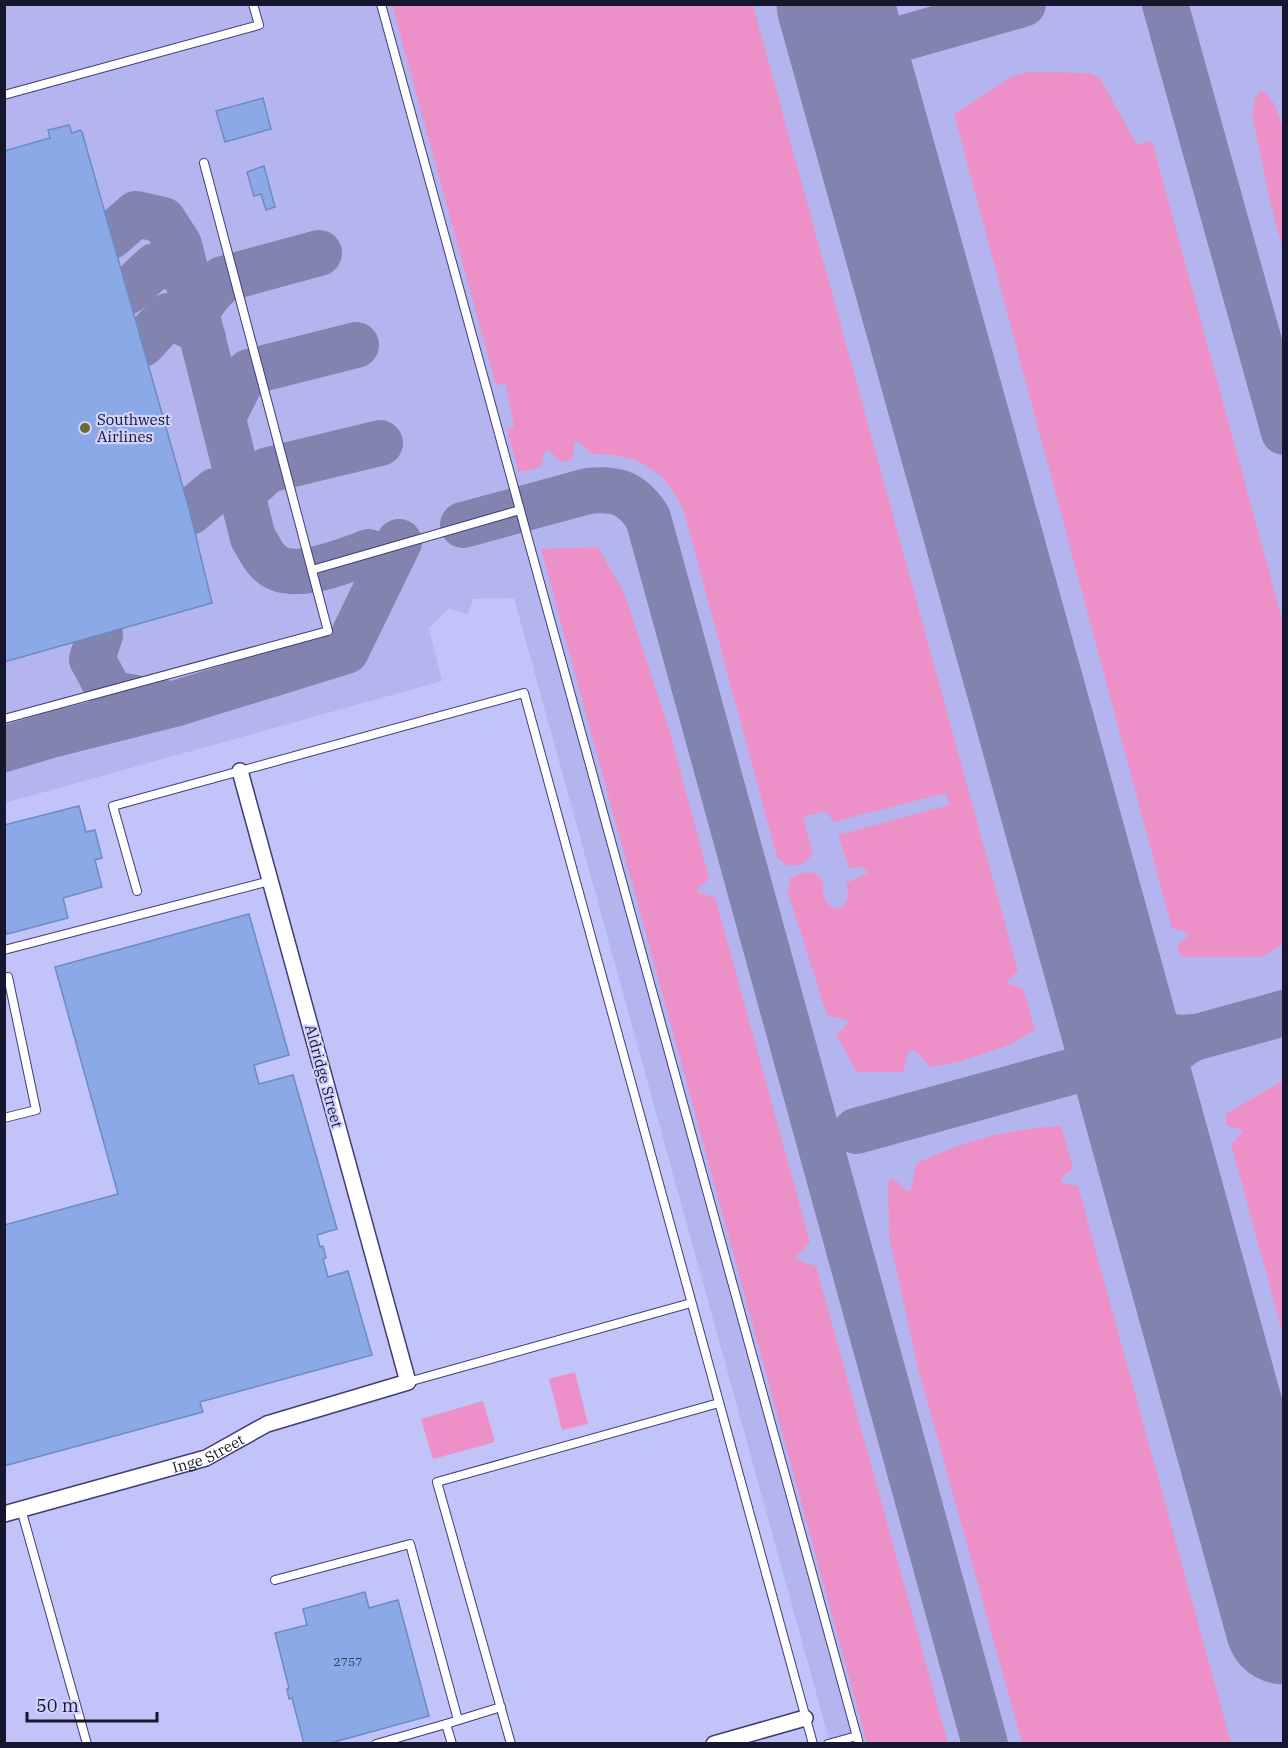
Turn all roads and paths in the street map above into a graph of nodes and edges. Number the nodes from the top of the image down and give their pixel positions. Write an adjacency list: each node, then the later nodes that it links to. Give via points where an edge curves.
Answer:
1 (253, 4): 3 (lane, via 259,25)
2 (381, 4): 5 (lane)
3 (4, 95)
4 (204, 163): 6 (lane)
5 (520, 510): 6 (lane); 24 (lane)
6 (312, 570): 7 (lane, via 327,631)
7 (4, 719)
8 (240, 771): 9 (street, Aldridge Street); 10 (lane, via 113,806); 14 (lane, via 524,693)
9 (270, 881): 11 (lane); 15 (street, Aldridge Street)
10 (137, 891)
11 (4, 951)
12 (8, 977): 13 (lane, via 36,1110)
13 (4, 1118)
14 (691, 1303): 15 (lane); 16 (lane)
15 (408, 1382): 17 (street, Inge Street, via 267,1424 206,1458)
16 (719, 1403): 20 (lane, via 437,1482); 21 (lane)
17 (21, 1509): 18 (street, Inge Street); 26 (lane)
18 (4, 1514)
19 (275, 1580): 22 (lane, via 410,1544)
20 (501, 1707): 22 (lane); 29 (lane)
21 (805, 1719): 30 (street); 31 (lane)
22 (458, 1720): 23 (lane)
23 (447, 1724): 25 (lane); 28 (lane)
24 (858, 1740): 32 (lane)
25 (396, 1741): 27 (lane)
26 (87, 1743)
27 (376, 1743)
28 (452, 1743)
29 (511, 1743)
30 (714, 1743)
31 (813, 1743)
32 (828, 1743)

